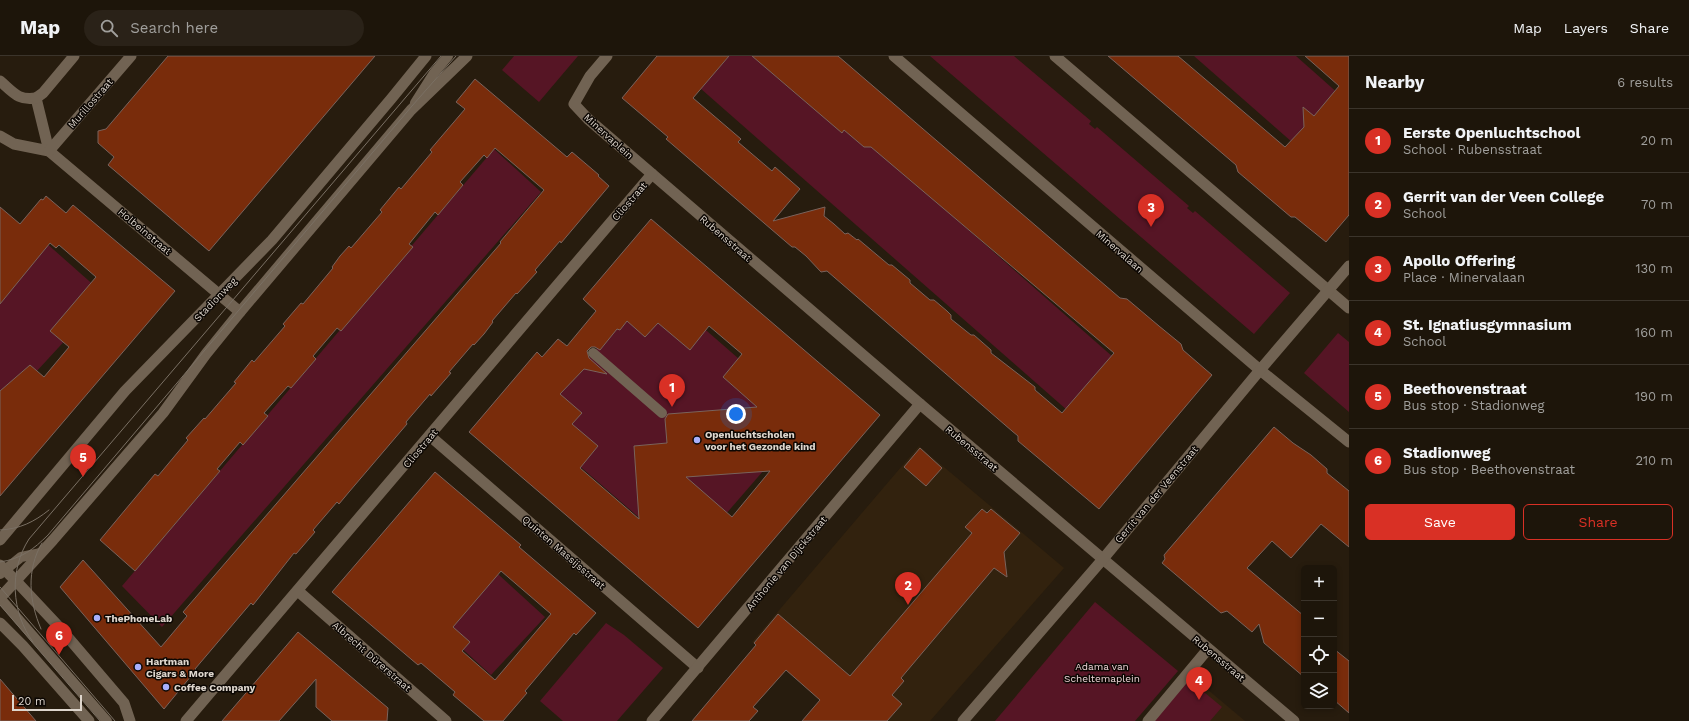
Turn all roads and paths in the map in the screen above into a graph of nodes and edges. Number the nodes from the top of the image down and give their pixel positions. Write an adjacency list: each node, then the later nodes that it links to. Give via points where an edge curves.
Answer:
1 (74, 56): 10 (street)
2 (131, 56): 13 (street, Murillostraat)
3 (426, 56): 17 (street, Stadionweg, via 272,240)
4 (448, 56): 11 (lane)
5 (467, 56): 11 (street)
6 (607, 56): 14 (street, Minervaplein, via 590,76 574,104)
7 (894, 56): 21 (street, Minervalaan)
8 (1055, 56): 16 (street)
9 (0, 82): 10 (street, via 18,97 27,100)
10 (36, 98): 13 (street)
11 (411, 110): 19 (street)
12 (0, 136): 13 (street, Holbeinstraat, via 14,144)
13 (49, 151): 17 (street, Holbeinstraat)
14 (652, 174): 22 (street, Rubensstraat); 24 (street, Cliostraat)
15 (1349, 266): 16 (street, Gerrit van der Veenstraat)
16 (1328, 290): 18 (street); 21 (street, Gerrit van der Veenstraat)
17 (220, 294): 19 (street, Holbeinstraat); 26 (street, Stadionweg, via 125,391)
18 (1349, 308)
19 (240, 312): 27 (street, via 163,413)
20 (593, 352): 23 (lane)
21 (1260, 370): 25 (street, Minervalaan); 28 (street, Gerrit van der Veenstraat)
22 (920, 404): 28 (street, Rubensstraat); 35 (street, Anthonie van Dijckstraat)
23 (662, 413)
24 (430, 436): 31 (street, Cliostraat); 35 (street, Quinten Massijsstraat)
25 (1349, 442)
26 (0, 540)
27 (41, 553): 29 (lane, via 21,557); 30 (street)
28 (1103, 559): 34 (street, Rubensstraat); 42 (street, Gerrit van der Veenstraat)
29 (2, 569): 30 (street)
30 (16, 580): 32 (street); 38 (street, via 124,703)
31 (298, 591): 39 (street, Cliostraat); 40 (street, Albrecht Dürerstraat)
32 (0, 598): 37 (lane)
33 (0, 623): 36 (street)
34 (1208, 649): 43 (street); 44 (street, Rubensstraat)
35 (698, 668): 41 (street, Anthonie van Dijckstraat)
36 (89, 721)
37 (107, 721)
38 (130, 721)
39 (186, 721)
40 (446, 721)
41 (652, 721)
42 (963, 721)
43 (1148, 721)
44 (1294, 721)

